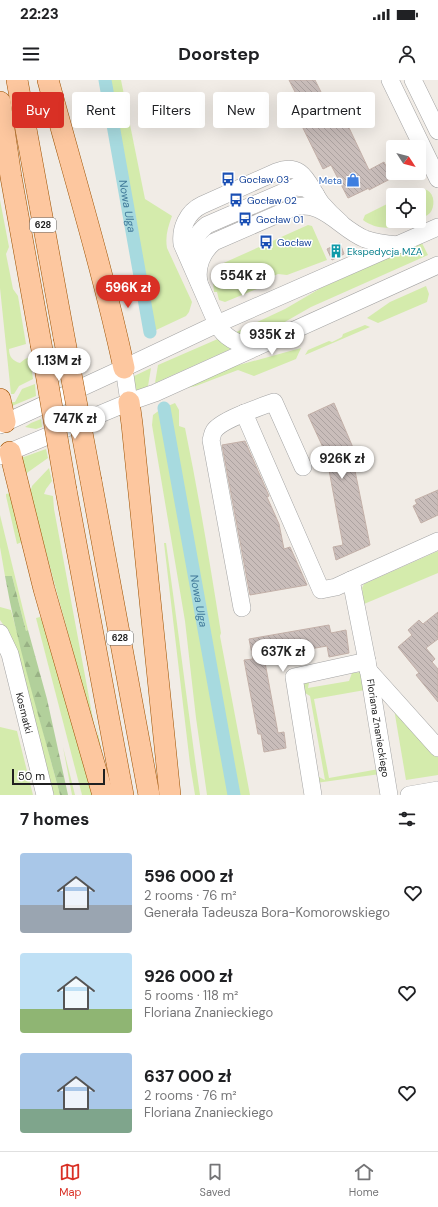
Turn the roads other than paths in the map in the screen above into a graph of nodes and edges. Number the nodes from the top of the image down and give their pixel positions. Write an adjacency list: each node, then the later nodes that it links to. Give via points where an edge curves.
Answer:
1 (17, 80): 6 (main road)
2 (22, 80): 7 (main road)
3 (48, 80): 21 (main road, via 98,258)
4 (390, 80): 13 (street)
5 (413, 80): 10 (street)
6 (19, 92)
7 (22, 92)
8 (0, 102): 12 (main road)
9 (26, 128): 38 (main road, 628, bridge)
10 (438, 131)
11 (0, 136): 12 (main road)
12 (11, 177): 37 (main road, 628, bridge)
13 (438, 179)
14 (341, 223): 16 (street, via 365,239); 18 (street, via 314,207 305,206 292,208 218,240 202,257 198,272); 18 (street, via 316,195 305,188 295,187 207,225 198,234 190,255 192,268)
15 (438, 227): 16 (street)
16 (399, 245): 19 (street)
17 (438, 265): 20 (street)
18 (200, 286): 19 (street)
19 (217, 324): 20 (street, via 232,340); 21 (street)
20 (256, 347): 23 (street, via 155,393)
21 (124, 368): 23 (street); 25 (street)
22 (0, 400): 25 (main road)
23 (129, 402): 26 (street); 39 (main road)
24 (244, 413): 27 (street, via 274,402); 29 (street, via 321,590); 30 (street, via 214,430 211,440)
25 (2, 423): 26 (street)
26 (5, 454): 36 (main road)
27 (303, 467)
28 (438, 541): 29 (street)
29 (351, 580): 32 (street, Floriana Znanieckiego)
30 (242, 608)
31 (0, 633): 35 (street, Kosmatki, via 10,654)
32 (368, 665): 33 (street); 40 (street, via 294,677); 41 (street, Floriana Znanieckiego)
33 (438, 748)
34 (438, 790): 42 (street)
35 (45, 795)
36 (103, 795)
37 (123, 795)
38 (149, 795)
39 (170, 795)
40 (313, 795)
41 (389, 795)
42 (409, 795)

